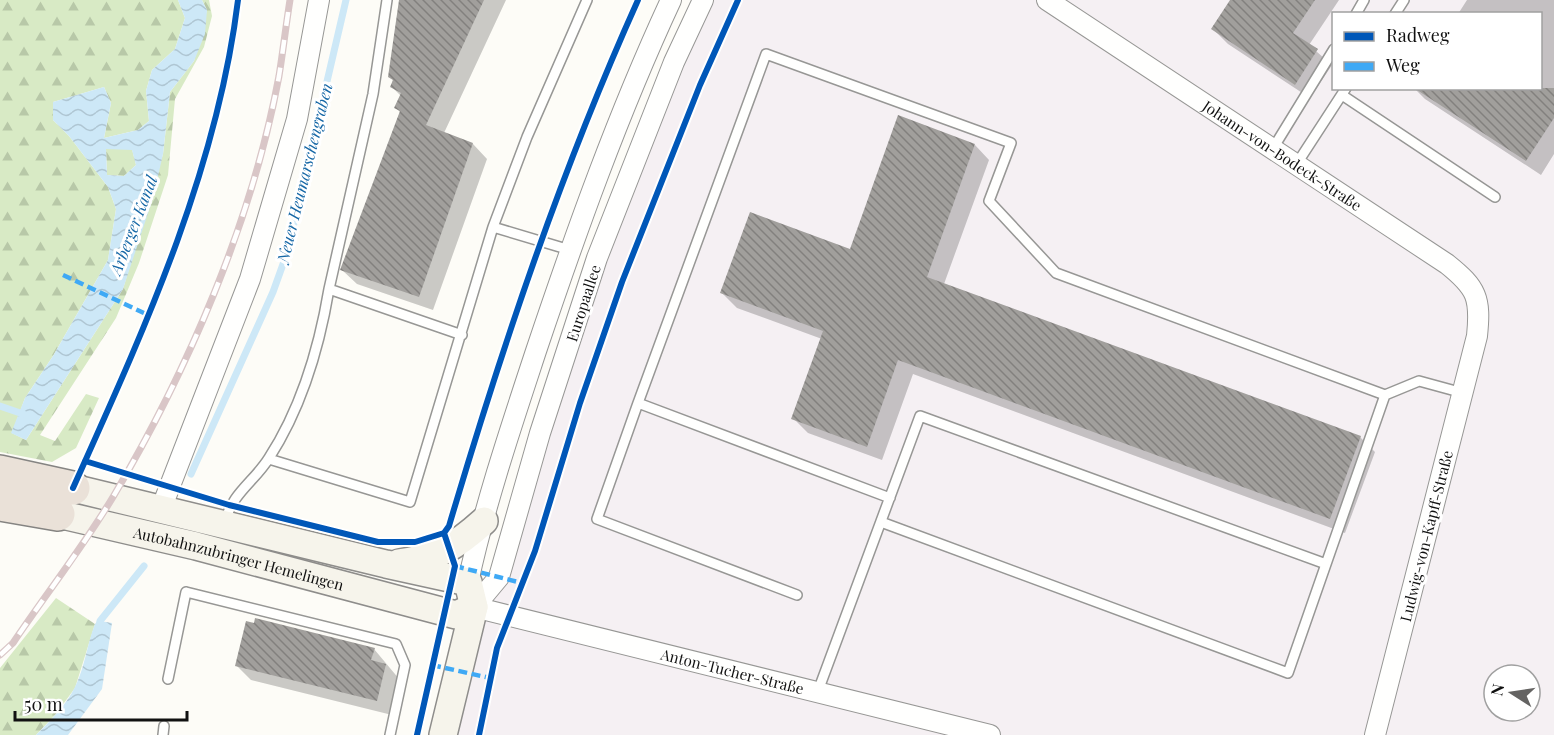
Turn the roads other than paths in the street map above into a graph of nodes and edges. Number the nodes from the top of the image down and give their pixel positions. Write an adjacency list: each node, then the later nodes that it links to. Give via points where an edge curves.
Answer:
1 (319, 0): 25 (street, via 297,119 250,279)
2 (387, 0): 14 (lane, via 373,94)
3 (586, 0): 12 (lane)
4 (671, 0): 13 (street, Europaallee, via 603,159)
5 (703, 0): 31 (street, Europaallee, via 674,62 597,258 540,433 499,578)
6 (1047, 0): 9 (street, Johann-von-Bodeck-Straße)
7 (1332, 52): 9 (lane)
8 (1344, 92): 10 (lane); 11 (lane)
9 (1272, 150): 10 (street, Johann-von-Bodeck-Straße)
10 (1296, 165): 16 (street, Johann-von-Bodeck-Straße, via 1465,278 1478,295)
11 (1495, 197)
12 (493, 227): 13 (lane); 15 (lane)
13 (570, 250): 26 (street, Europaallee, via 511,426)
14 (329, 289): 15 (lane); 20 (lane, via 311,374)
15 (462, 335): 20 (lane, via 410,502)
16 (1477, 336): 17 (street, Ludwig-von-Kapff-Straße)
17 (1462, 393): 18 (lane, via 1419,381); 38 (street, Ludwig-von-Kapff-Straße)
18 (1384, 395): 19 (lane, via 1056,273 989,201 1011,143 766,54); 30 (lane)
19 (638, 403): 22 (lane); 32 (lane, via 597,519)
20 (269, 459): 28 (lane, via 229,505)
21 (0, 472): 23 (highway, Autobahnzubringer Hemelingen)
22 (890, 498): 27 (lane); 30 (lane, via 920,416)
23 (65, 501): 24 (highway, Autobahnzubringer Hemelingen); 25 (street, Autobahnzubringer Hemelingen); 31 (street, Autobahnzubringer Hemelingen, via 196,546 450,614 456,615)
24 (0, 504)
25 (161, 508): 28 (street, Autobahnzubringer Hemelingen)
26 (484, 521): 29 (street, via 462,540 427,560); 31 (street, Europaallee)
27 (881, 522): 30 (lane, via 1288,673); 34 (lane)
28 (225, 524): 29 (street, Autobahnzubringer Hemelingen)
29 (386, 564): 31 (street, Autobahnzubringer Hemelingen)
30 (1326, 564)
31 (471, 594): 34 (street, Anton-Tucher-Straße); 36 (street, Europaallee)
32 (797, 595)
33 (168, 679): 35 (lane, via 186,592 396,644 405,665)
34 (818, 692): 37 (street, Anton-Tucher-Straße)
35 (390, 735)
36 (443, 735)
37 (990, 735)
38 (1375, 735)

